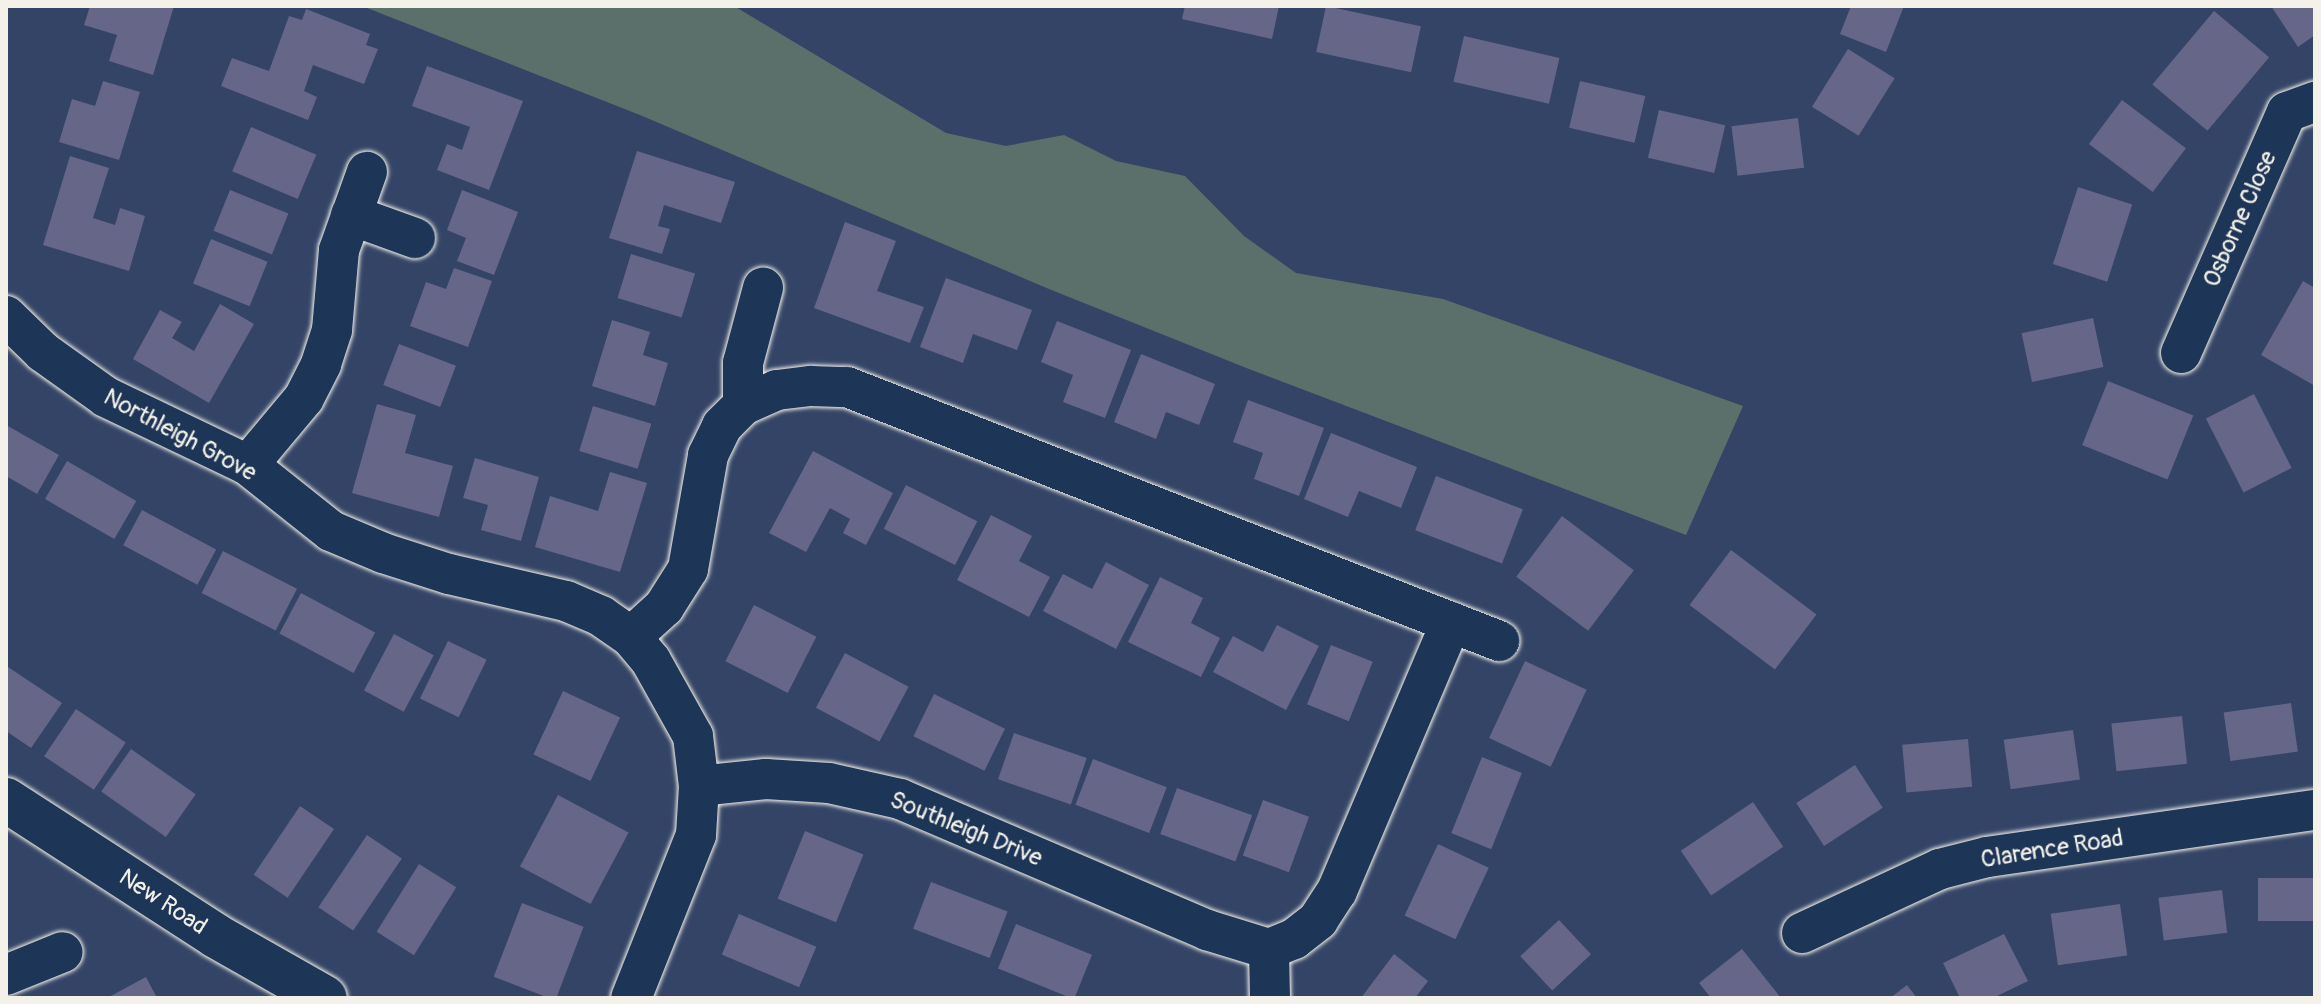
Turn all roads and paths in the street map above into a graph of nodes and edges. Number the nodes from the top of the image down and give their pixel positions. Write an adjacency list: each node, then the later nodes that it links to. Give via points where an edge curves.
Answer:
1 (2315, 102): 7 (street, Osborne Close, via 2287,112)
2 (367, 172): 3 (street)
3 (351, 215): 4 (street); 9 (street, via 339,250 332,330 321,364 304,398)
4 (415, 238)
5 (763, 288): 8 (street, via 743,363)
6 (6, 316): 9 (street, Northleigh Grove, via 43,352 106,397)
7 (2181, 353)
8 (743, 405): 10 (street, via 777,390 847,387); 11 (street, via 722,426 708,455 688,569 664,607)
9 (248, 465): 11 (street, Northleigh Grove, via 331,531 449,574 566,601)
10 (1451, 622): 12 (street); 17 (street, via 1337,891 1318,920 1294,939)
11 (631, 637): 13 (street, via 651,661 693,736)
12 (1499, 641)
13 (699, 786): 17 (street, Southleigh Drive, via 766,779 829,783 900,799 1207,930); 21 (street, via 696,835)
14 (6, 800): 20 (main road, New Road, via 216,936)
15 (2315, 810): 16 (street, Clarence Road, via 1987,857 1940,869)
16 (1802, 933)
17 (1269, 949): 22 (street)
18 (63, 952): 19 (street)
19 (7, 972)
20 (325, 998)
21 (631, 998)
22 (1270, 998)

